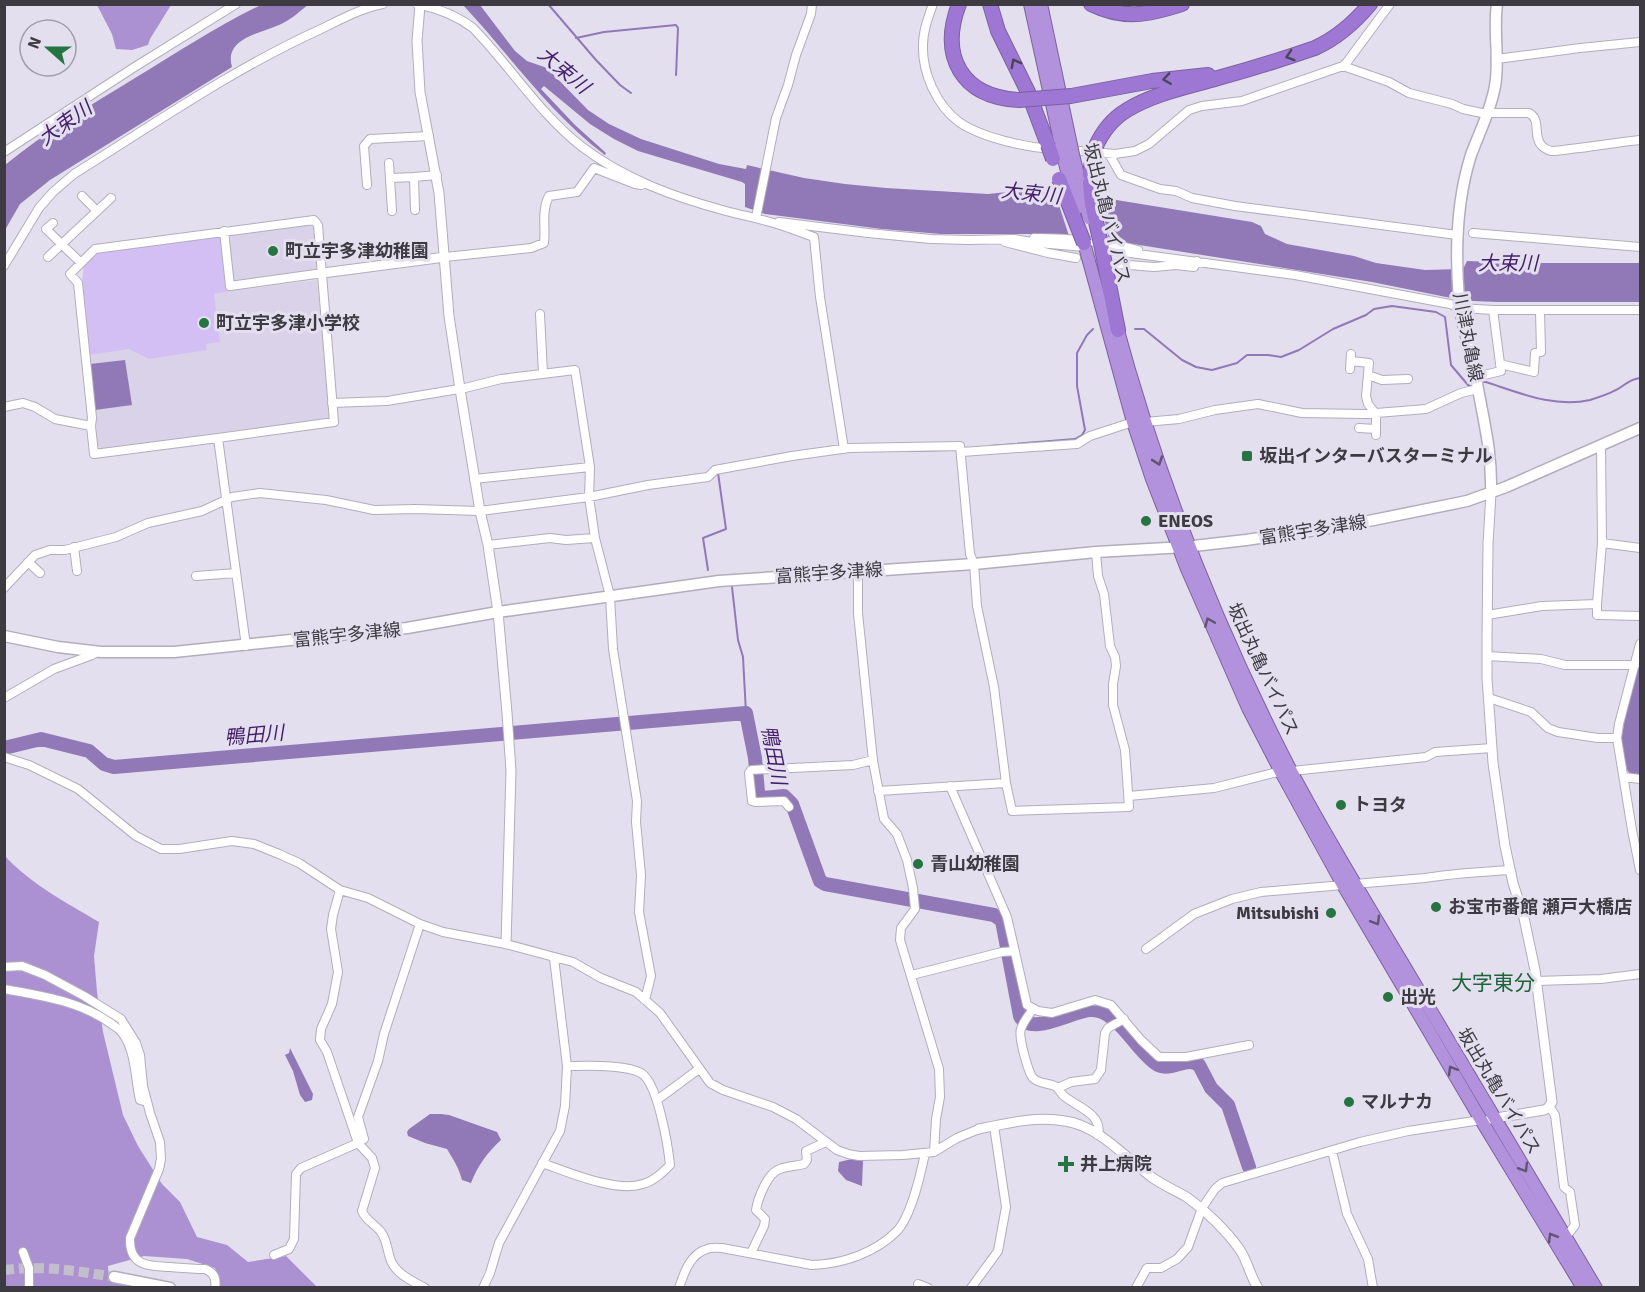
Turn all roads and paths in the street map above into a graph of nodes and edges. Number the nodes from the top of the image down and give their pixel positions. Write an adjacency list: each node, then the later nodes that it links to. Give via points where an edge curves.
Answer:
1 (236, 4): 24 (street)
2 (383, 4): 57 (street, via 358,12 260,60 74,174 39,208)
3 (812, 4): 39 (street, via 776,118)
4 (933, 4): 26 (street, via 923,45 926,69 939,100 957,121 984,134 1027,146)
5 (959, 4): 20 (highway, one-way to 5, bridge, via 1036,100 1000,98 983,92 957,68 951,41)
6 (990, 4): 25 (highway, one-way to 6, via 998,31)
7 (1030, 4): 25 (highway, 坂出丸亀バイパス)
8 (1041, 4): 25 (highway, 坂出丸亀バイパス)
9 (1091, 4): 10 (highway, via 1131,15)
10 (1182, 4)
11 (1361, 4): 16 (highway)
12 (1370, 4): 16 (highway)
13 (1390, 4): 19 (street)
14 (1497, 4): 18 (main road, 川津丸亀線)
15 (419, 5): 22 (street, via 418,75); 32 (street, via 463,20 580,144 600,160)
16 (1332, 39): 20 (highway, one-way to 20)
17 (1641, 42): 18 (street)
18 (1497, 59): 21 (main road, 川津丸亀線, via 1495,87)
19 (1343, 66): 21 (street, via 1408,93); 26 (street, via 1242,101 1189,110 1149,144 1125,154)
20 (1246, 70): 31 (highway, via 1167,93 1120,115 1102,133)
21 (1486, 113): 23 (street, via 1529,113 1536,121 1540,144 1550,151); 46 (main road, 川津丸亀線, via 1465,179)
22 (429, 136): 28 (street); 33 (street, via 370,140 364,146)
23 (1641, 140)
24 (4, 152)
25 (1062, 152): 31 (highway); 31 (highway, 坂出丸亀バイパス)
26 (1108, 154): 46 (street, via 1121,175 1192,198)
27 (389, 164): 30 (street)
28 (437, 175): 29 (street); 51 (street)
29 (414, 177): 30 (street); 36 (street)
30 (390, 178): 38 (street)
31 (1074, 181): 48 (highway, bridge); 48 (highway, bridge, via 1092,204)
32 (643, 183): 39 (street, via 689,200); 51 (street, via 640,186 594,168 577,192 549,196 544,243 531,248)
33 (367, 185)
34 (82, 196): 37 (street)
35 (111, 198): 37 (street)
36 (415, 210)
37 (97, 211): 47 (street)
38 (392, 211)
39 (757, 217): 40 (street)
40 (773, 222): 45 (street, via 899,236); 82 (street, via 813,237)
41 (53, 223): 47 (street, via 46,229)
42 (224, 231): 55 (street, via 95,249); 58 (street, via 314,220 318,225); 58 (street, via 230,286)
43 (1473, 233): 49 (street)
44 (1014, 239): 45 (street); 48 (street); 52 (street, via 1064,238 1112,243)
45 (998, 240): 53 (street)
46 (1457, 241): 59 (main road, 川津丸亀線)
47 (61, 244): 50 (street); 55 (street)
48 (1094, 247): 52 (street); 64 (highway); 76 (highway, 坂出丸亀バイパス)
49 (1641, 248)
50 (48, 257)
51 (445, 257): 58 (street); 71 (street)
52 (1169, 257): 54 (street)
53 (1076, 258)
54 (1197, 261): 56 (street, via 1194,267); 59 (street)
55 (81, 263): 77 (street, via 70,274 78,283)
56 (1116, 264)
57 (4, 266)
58 (323, 273): 73 (street)
59 (1460, 306): 60 (street); 69 (main road, 川津丸亀線)
60 (1493, 310): 61 (street); 66 (street)
61 (1540, 310): 62 (street); 66 (street, via 1541,352 1535,353 1534,372)
62 (1641, 310)
63 (540, 314): 67 (street)
64 (1118, 330): 76 (highway, 坂出丸亀バイパス)
65 (1351, 362): 68 (street, via 1369,363)
66 (1500, 364): 69 (street, via 1501,370)
67 (543, 374): 71 (street); 84 (street, via 575,370)
68 (1368, 375): 70 (street, via 1382,380); 75 (street, via 1366,396)
69 (1476, 377): 72 (main road, 川津丸亀線)
70 (1408, 379)
71 (460, 389): 73 (street, via 387,401); 85 (street)
72 (1478, 389): 75 (street, via 1426,409); 86 (main road, 川津丸亀線, via 1491,458)
73 (332, 403): 80 (street, via 334,422)
74 (4, 407): 77 (street, via 23,403 55,419)
75 (1374, 412): 76 (street, via 1302,413 1258,404 1179,419); 78 (street, via 1376,432)
76 (1139, 422): 83 (street, via 1090,436 1077,444); 93 (highway, 坂出丸亀バイパス, via 1152,479)
77 (91, 426): 80 (street, via 94,454)
78 (1359, 428)
79 (1641, 428): 81 (main road, 富熊宇多津線)
80 (218, 438): 88 (street)
81 (1601, 446): 86 (main road, 富熊宇多津線); 91 (street)
82 (844, 449): 83 (street, via 960,446); 87 (street, via 731,466 715,470 708,477)
83 (962, 452): 98 (street)
84 (590, 467): 85 (street); 87 (street)
85 (474, 479): 89 (street)
86 (1491, 493): 93 (main road, 富熊宇多津線, via 1448,506 1344,526); 108 (street)
87 (589, 497): 89 (street); 90 (street)
88 (227, 499): 89 (street, via 260,493 374,510); 94 (street, via 202,511); 102 (street)
89 (480, 511): 92 (street)
90 (595, 538): 92 (street); 105 (street)
91 (1602, 543): 95 (street); 106 (street)
92 (488, 545): 107 (street)
93 (1185, 546): 96 (main road, 富熊宇多津線); 122 (highway, 坂出丸亀バイパス, via 1224,656)
94 (74, 547): 97 (street, via 50,550); 99 (street)
95 (1641, 548)
96 (1096, 552): 98 (main road, 富熊宇多津線); 128 (street, via 1115,657 1113,705 1125,750)
97 (28, 562): 101 (street); 104 (street)
98 (974, 564): 100 (main road, 富熊宇多津線); 125 (street, via 977,606 994,687)
99 (77, 571)
100 (858, 571): 105 (main road, 富熊宇多津線, via 719,580); 121 (street, via 858,613)
101 (40, 573)
102 (236, 573): 103 (street); 112 (street)
103 (196, 576)
104 (4, 588)
105 (610, 596): 107 (main road, 富熊宇多津線); 144 (street, via 613,649 637,801 639,912 651,976)
106 (1597, 604): 108 (street, via 1542,606); 109 (street, via 1597,615)
107 (498, 612): 112 (main road, 富熊宇多津線, via 406,628); 135 (street, via 511,771)
108 (1487, 615): 114 (street)
109 (1641, 616)
110 (4, 636): 113 (main road, 富熊宇多津線)
111 (1641, 644): 115 (street)
112 (246, 646): 113 (main road, 富熊宇多津線, via 174,652)
113 (97, 652): 116 (street, via 54,669)
114 (1487, 656): 115 (street, via 1565,664); 117 (street)
115 (1635, 665): 118 (street)
116 (4, 698)
117 (1489, 698): 118 (street, via 1531,712 1558,732); 119 (street)
118 (1617, 738): 123 (street)
119 (1492, 748): 122 (street); 130 (street)
120 (4, 756): 133 (street, via 78,789 136,836 161,849 232,841 254,844 298,863)
121 (873, 760): 127 (street); 129 (street, via 749,773 752,801 784,801)
122 (1286, 772): 128 (street, via 1214,788); 132 (highway, 坂出丸亀バイパス)
123 (1624, 777): 124 (street); 131 (street)
124 (1641, 779)
125 (1006, 783): 126 (street); 128 (street, via 1011,812 1129,807)
126 (950, 786): 127 (street); 137 (street, via 1007,918)
127 (878, 791): 140 (street, via 884,819 897,834 913,888 915,909 902,928 900,940)
128 (1129, 796)
129 (789, 807)
130 (1510, 870): 132 (street); 142 (street, via 1531,946)
131 (1641, 870)
132 (1348, 885): 136 (street, via 1261,892 1232,899 1194,914); 154 (highway, 坂出丸亀バイパス)
133 (340, 890): 134 (street, via 368,898); 159 (street, via 331,929 338,972 320,1040)
134 (420, 924): 135 (street); 159 (street, via 358,1117 364,1139)
135 (506, 944): 138 (street)
136 (1146, 949)
137 (1015, 951): 140 (street); 145 (street, via 1027,1005)
138 (554, 958): 144 (street, via 573,962); 148 (street)
139 (4, 967): 152 (street, via 22,966 45,975 121,1019 136,1042)
140 (912, 975): 161 (street, via 939,1068)
141 (1641, 975): 142 (street)
142 (1536, 981): 153 (street, via 1552,1102)
143 (4, 989): 152 (street, via 58,999 90,1010 122,1032 130,1048 140,1100)
144 (645, 1000): 149 (street, via 660,1013)
145 (1033, 1009): 146 (street, via 1052,1013 1095,1000 1111,1005); 150 (street, via 1020,1030 1030,1072 1040,1082)
146 (1124, 1020): 147 (street, via 1159,1057 1185,1057); 150 (street, via 1105,1032 1101,1070 1095,1079)
147 (1249, 1045)
148 (567, 1066): 151 (street, via 640,1073 647,1078); 163 (street, via 560,1131)
149 (699, 1069): 151 (street); 158 (street, via 710,1083 773,1107)
150 (1058, 1088): 157 (street, via 1088,1111 1097,1123)
151 (657, 1100): 163 (street, via 670,1166 653,1180 631,1186 600,1183)
152 (147, 1102): 173 (street, via 160,1142 161,1159 130,1238 130,1249 141,1263 151,1266 211,1271)
153 (1549, 1106): 154 (street); 165 (street, via 1555,1115 1564,1187 1570,1192 1575,1225)
154 (1488, 1119): 160 (street, via 1408,1131); 165 (highway, 坂出丸亀バイパス, one-way to 165); 182 (highway, 坂出丸亀バイパス, one-way to 154)
155 (993, 1126): 156 (street); 157 (street, via 1024,1120 1066,1120); 178 (street, via 1006,1207 999,1251)
156 (979, 1129): 161 (street)
157 (1098, 1135): 164 (street, via 1153,1178)
158 (826, 1142): 162 (street, via 837,1150 860,1156); 167 (street, via 806,1151 804,1164 777,1169 771,1174 756,1210 765,1219 764,1226)
159 (358, 1143): 168 (street, via 301,1168 296,1174 294,1239 289,1249); 174 (street, via 372,1158 375,1168 362,1211 364,1217 381,1231 390,1261 403,1276)
160 (1332, 1151): 164 (street, via 1222,1183); 181 (street, via 1347,1214 1368,1259)
161 (934, 1152): 162 (street)
162 (925, 1153): 167 (street, via 909,1210 898,1230 874,1249 845,1260 812,1265)
163 (542, 1163): 175 (street, via 499,1243)
164 (1202, 1208): 179 (street, via 1188,1247 1161,1268 1147,1268); 180 (street, via 1240,1250)
165 (1566, 1237): 183 (highway, 坂出丸亀バイパス)
166 (23, 1252): 171 (street)
167 (751, 1253): 176 (street, via 722,1248 698,1253 688,1264)
168 (274, 1255)
169 (114, 1277): 172 (main road)
170 (918, 1284): 177 (street)
171 (29, 1287)
172 (170, 1287)
173 (215, 1287)
174 (425, 1287)
175 (483, 1287)
176 (680, 1287)
177 (928, 1287)
178 (971, 1287)
179 (1136, 1287)
180 (1258, 1287)
181 (1372, 1287)
182 (1583, 1287)
183 (1596, 1287)

